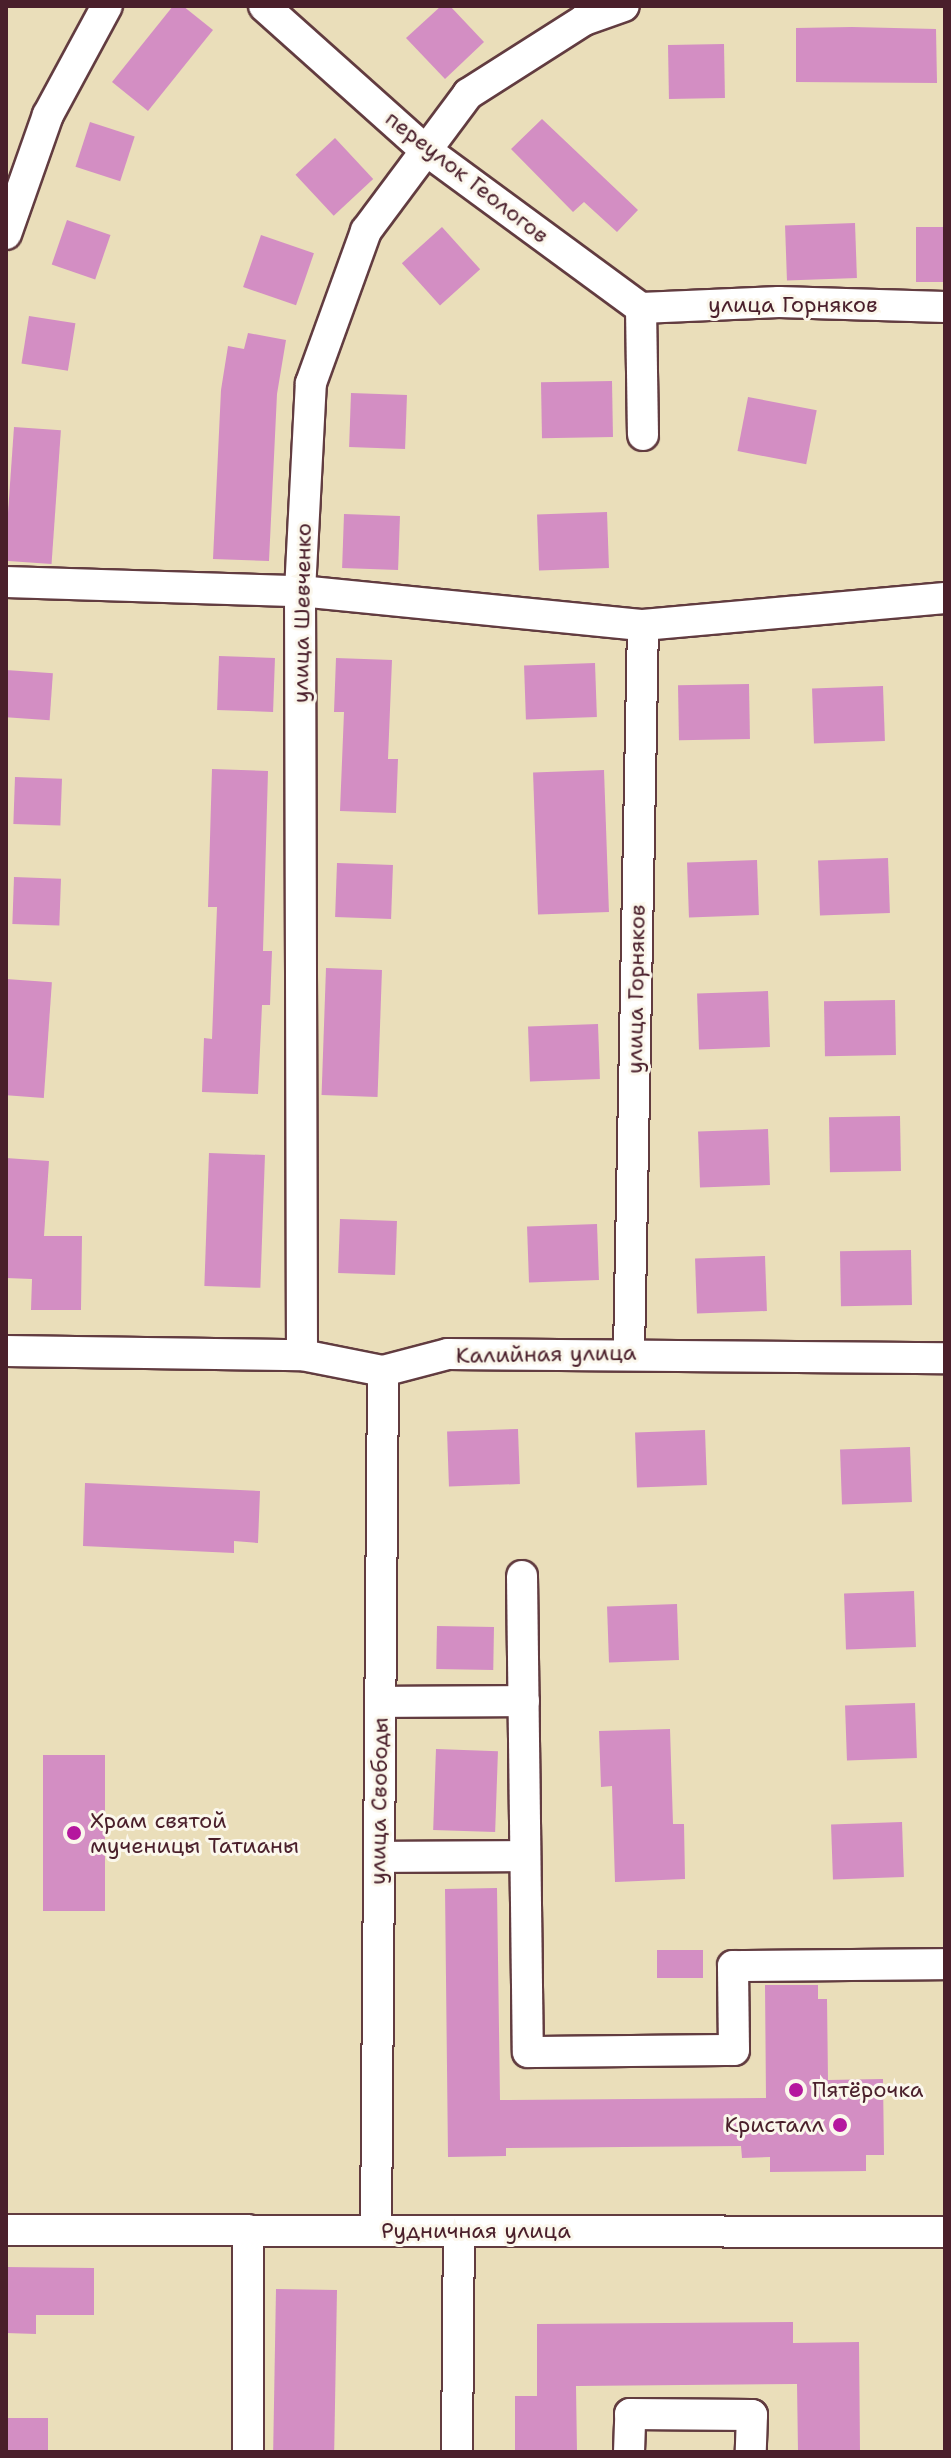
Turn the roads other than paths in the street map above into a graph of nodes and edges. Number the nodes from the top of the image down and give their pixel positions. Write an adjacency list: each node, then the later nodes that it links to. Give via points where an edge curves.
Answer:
1 (107, 6): 5 (street, via 48,115)
2 (264, 6): 4 (street, переулок Геологов)
3 (624, 6): 4 (street, улица Шевченко, via 584,20 468,94)
4 (423, 148): 7 (street, переулок Геологов); 10 (street, улица Шевченко, via 366,231 311,383)
5 (6, 234)
6 (945, 307): 7 (street, улица Горняков, via 779,302)
7 (641, 308): 8 (street)
8 (643, 435)
9 (6, 582): 10 (street)
10 (300, 591): 12 (street); 15 (street, улица Шевченко)
11 (945, 598): 12 (street)
12 (643, 625): 14 (street, улица Горняков)
13 (6, 1351): 15 (street, Калийная улица)
14 (629, 1353): 16 (street, Калийная улица); 17 (street, Калийная улица, via 448,1354)
15 (302, 1355): 17 (street, Калийная улица)
16 (945, 1358)
17 (383, 1371): 20 (street, улица Свободы)
18 (522, 1576): 19 (street)
19 (524, 1701): 20 (street); 21 (street)
20 (380, 1702): 22 (street, улица Свободы)
21 (525, 1856): 22 (street); 23 (street, via 528,2052 734,2050 733,1966)
22 (379, 1857): 26 (street, улица Свободы)
23 (945, 1964)
24 (6, 2230): 25 (street, Рудничная улица)
25 (248, 2230): 26 (street, Рудничная улица); 29 (street)
26 (376, 2230): 27 (street, Рудничная улица)
27 (459, 2231): 28 (street, Рудничная улица); 30 (street)
28 (945, 2232)
29 (248, 2452)
30 (457, 2452)
31 (629, 2452): 32 (street, via 630,2414 752,2415)
32 (751, 2452)

